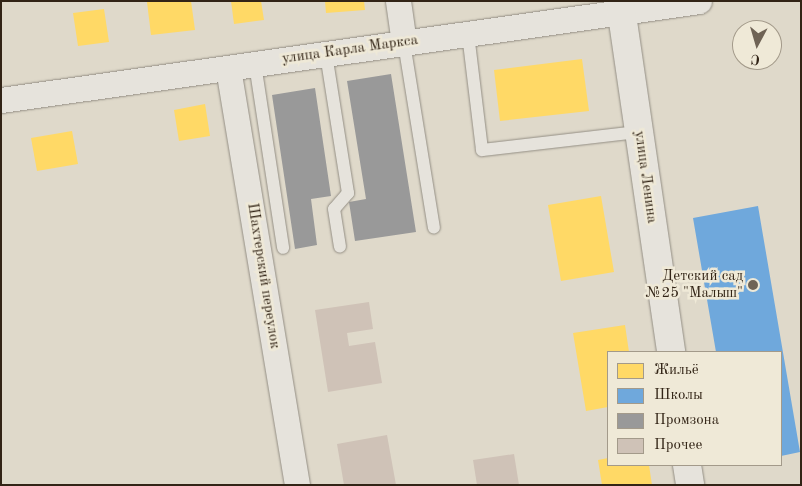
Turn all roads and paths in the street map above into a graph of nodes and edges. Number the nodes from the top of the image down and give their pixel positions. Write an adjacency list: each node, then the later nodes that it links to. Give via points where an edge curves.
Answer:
1 (398, 1): 5 (street)
2 (699, 1): 3 (street, улица Карла Маркса)
3 (621, 7): 4 (street, улица Карла Маркса); 10 (street, улица Ленина)
4 (468, 34): 5 (street, улица Карла Маркса); 10 (lane, via 482,150)
5 (404, 43): 6 (street, улица Карла Маркса); 11 (lane)
6 (326, 54): 7 (street, улица Карла Маркса); 12 (lane, via 348,193 334,209)
7 (255, 64): 8 (street, улица Карла Маркса); 13 (lane)
8 (228, 68): 9 (street, улица Карла Маркса); 16 (street, Шахтерский переулок)
9 (1, 100)
10 (638, 132): 14 (street, улица Ленина)
11 (434, 228)
12 (340, 247)
13 (283, 248)
14 (671, 351)
15 (687, 466): 17 (street)
16 (297, 485)
17 (690, 485)

